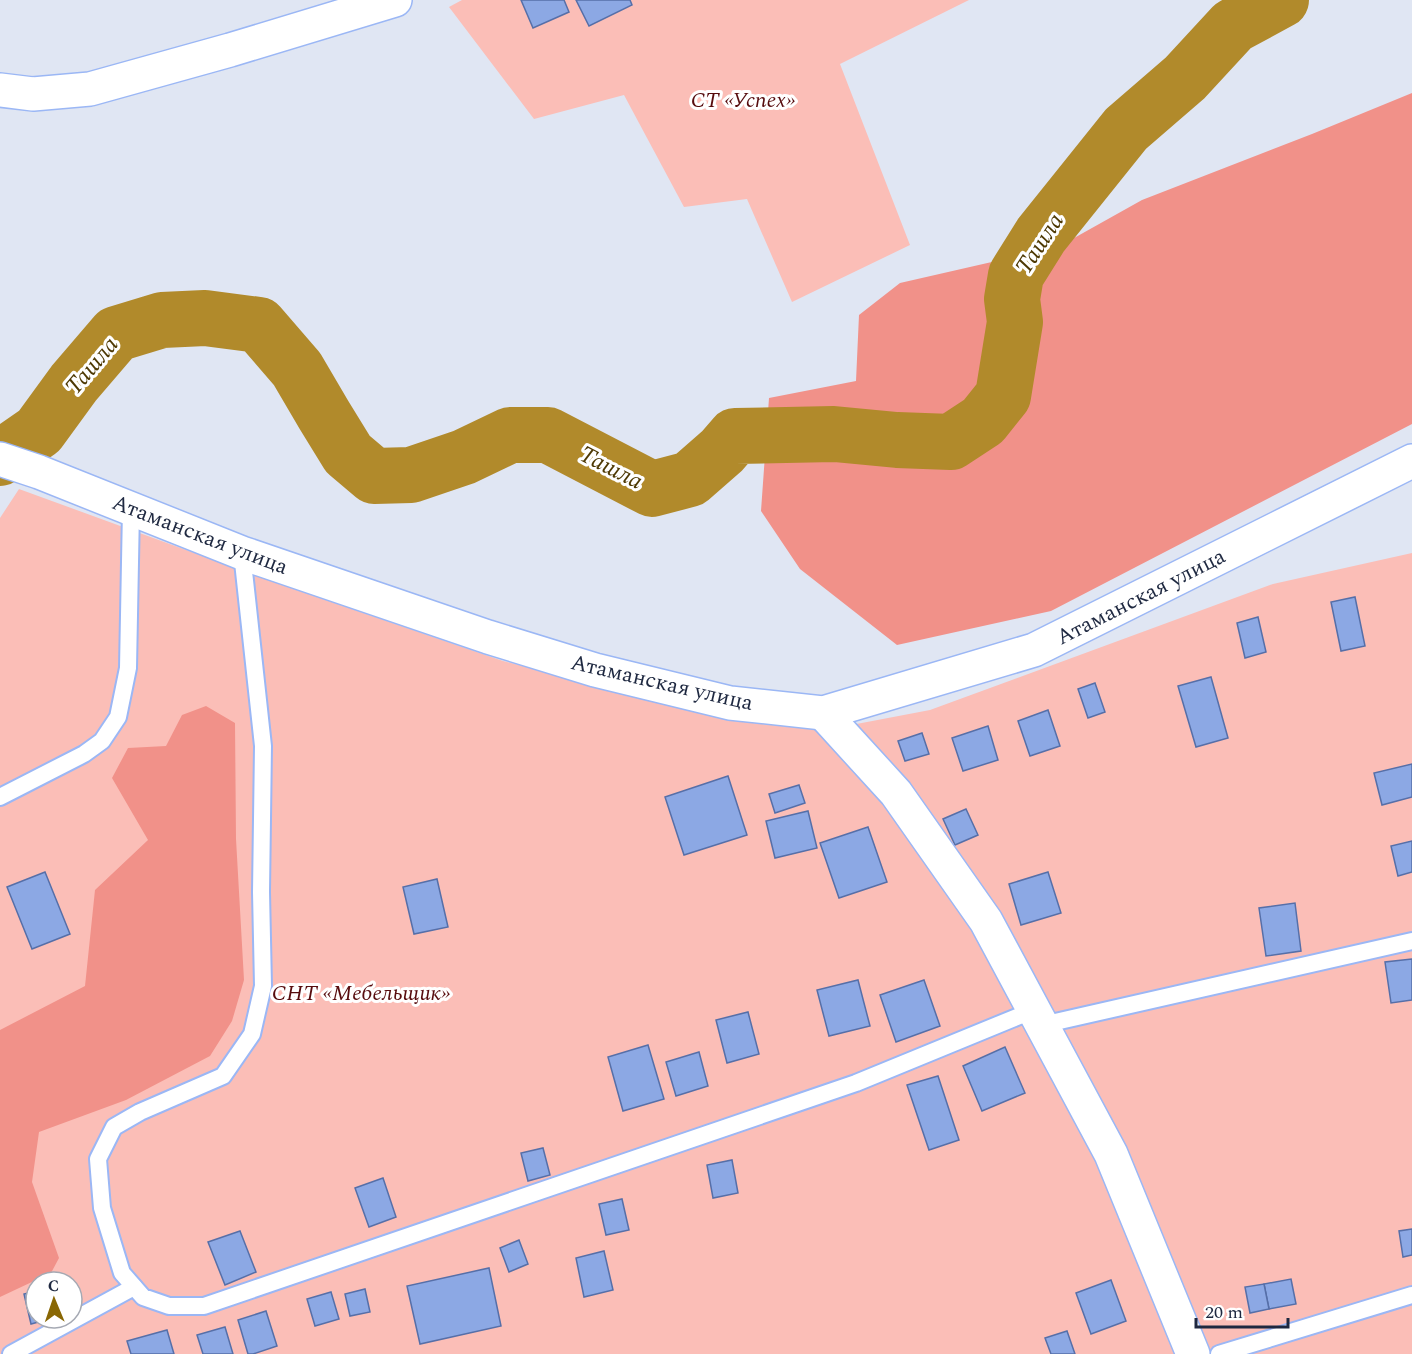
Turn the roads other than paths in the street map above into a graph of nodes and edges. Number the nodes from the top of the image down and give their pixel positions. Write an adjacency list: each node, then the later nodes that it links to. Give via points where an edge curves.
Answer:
1 (395, 0): 2 (street, via 90,89 33,94)
2 (0, 90)
3 (0, 459): 5 (street, Атаманская улица)
4 (1412, 461): 7 (street, Атаманская улица, via 1034,650)
5 (131, 509): 6 (street, Атаманская улица); 8 (lane, via 128,668 118,717 102,741 84,754)
6 (242, 553): 7 (street, Атаманская улица, via 595,670 730,703); 11 (lane, via 263,746 263,986 252,1034 224,1076 114,1127 98,1159 102,1208 122,1273)
7 (823, 713): 10 (street, via 896,793 986,921)
8 (0, 797)
9 (1412, 942): 10 (lane)
10 (1038, 1018): 11 (lane, via 204,1306 169,1306 143,1297); 14 (street, via 1111,1154)
11 (134, 1287): 13 (lane)
12 (1412, 1295): 15 (lane)
13 (13, 1354)
14 (1193, 1354)
15 (1219, 1354)

